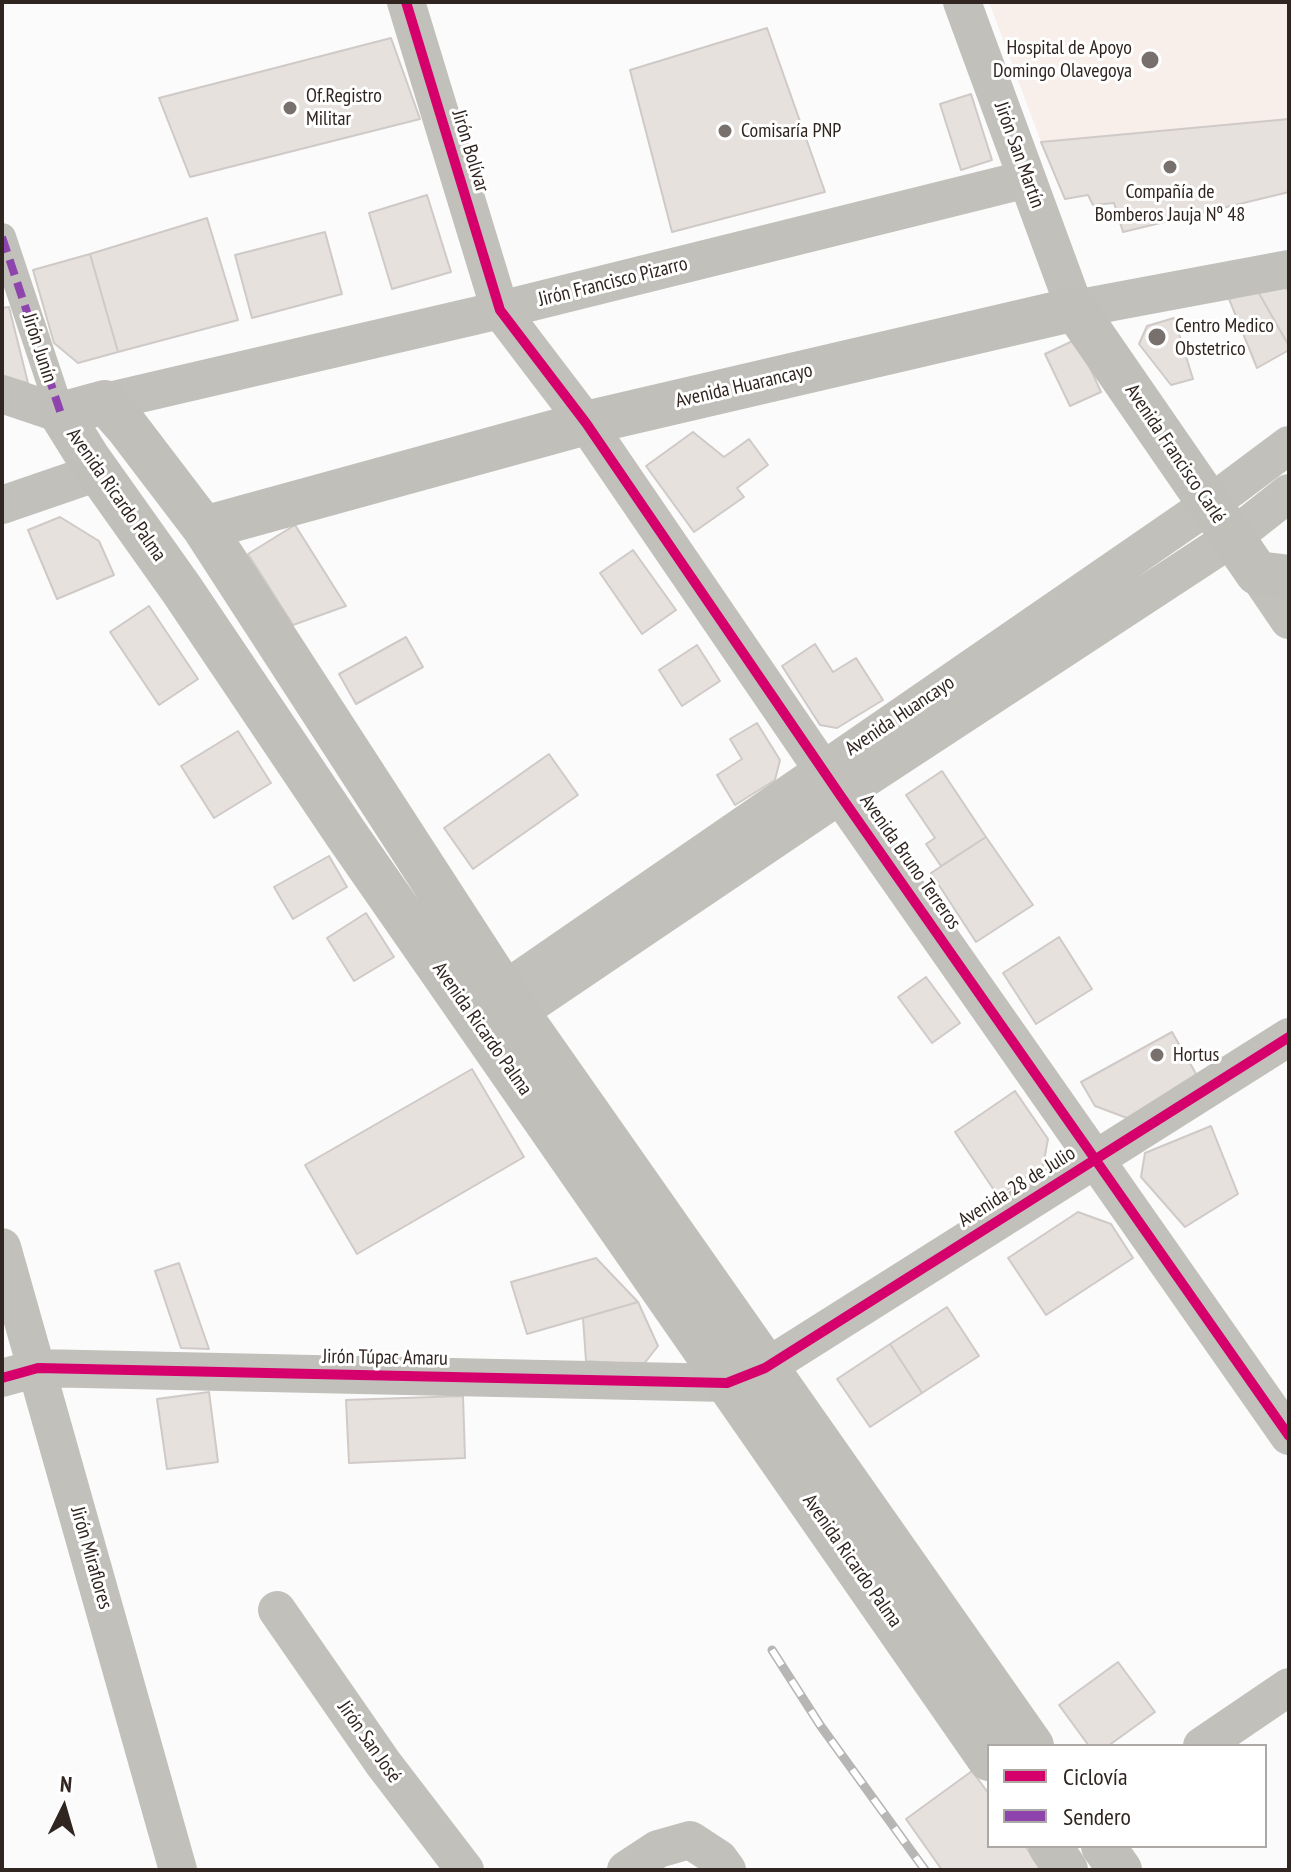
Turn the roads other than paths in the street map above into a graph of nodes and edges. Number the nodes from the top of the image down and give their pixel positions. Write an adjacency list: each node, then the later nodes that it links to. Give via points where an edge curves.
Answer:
1 (406, 2): 7 (street, Jirón Bolívar)
2 (962, 2): 3 (street, Jirón San Martín)
3 (1027, 179): 6 (street, Jirón San Martín); 7 (street, Jirón Francisco Pizarro)
4 (2, 237): 10 (street, Jirón Junín)
5 (1289, 269): 6 (street, Avenida Huarancayo)
6 (1075, 309): 11 (main road, Avenida Huarancayo); 17 (main road, Avenida Francisco Carlé)
7 (500, 310): 9 (street, Jirón Francisco Pizarro); 11 (street, Avenida Bruno Terreros)
8 (2, 394): 10 (street)
9 (105, 402): 10 (main road, Avenida Ricardo Palma); 16 (main road, Avenida Ricardo Palma)
10 (61, 414): 13 (main road, Avenida Ricardo Palma)
11 (586, 423): 16 (main road, Avenida Huarancayo); 19 (street, Avenida Bruno Terreros)
12 (1289, 445): 17 (street, Avenida Huancayo)
13 (98, 472): 15 (street); 20 (main road, Avenida Ricardo Palma)
14 (1289, 493): 17 (street, Avenida Huancayo)
15 (2, 505)
16 (204, 528): 20 (main road, Avenida Ricardo Palma)
17 (1247, 548): 18 (street); 19 (street, Avenida Huancayo)
18 (1289, 620)
19 (832, 782): 20 (street, Avenida Huancayo); 22 (street, Avenida Bruno Terreros)
20 (495, 1013): 25 (main road, Avenida Ricardo Palma)
21 (1289, 1037): 22 (street, Avenida 28 de Julio)
22 (1095, 1159): 25 (street, Avenida 28 de Julio); 27 (street, Avenida Bruno Terreros)
23 (2, 1247): 24 (street, Jirón Miraflores)
24 (38, 1368): 25 (street, Jirón Túpac Amaru); 26 (street, Jirón Túpac Amaru); 34 (street, Jirón Miraflores)
25 (746, 1376): 30 (main road, Avenida Ricardo Palma); 32 (main road, Avenida Ricardo Palma)
26 (2, 1378)
27 (1289, 1436)
28 (277, 1610): 35 (street, Jirón San José)
29 (1289, 1687): 31 (street)
30 (1030, 1744)
31 (1205, 1744)
32 (987, 1756)
33 (1104, 1848): 38 (main road)
34 (178, 1870)
35 (465, 1870)
36 (626, 1870): 37 (street, via 658,1849 690,1840)
37 (727, 1870)
38 (1120, 1870)

